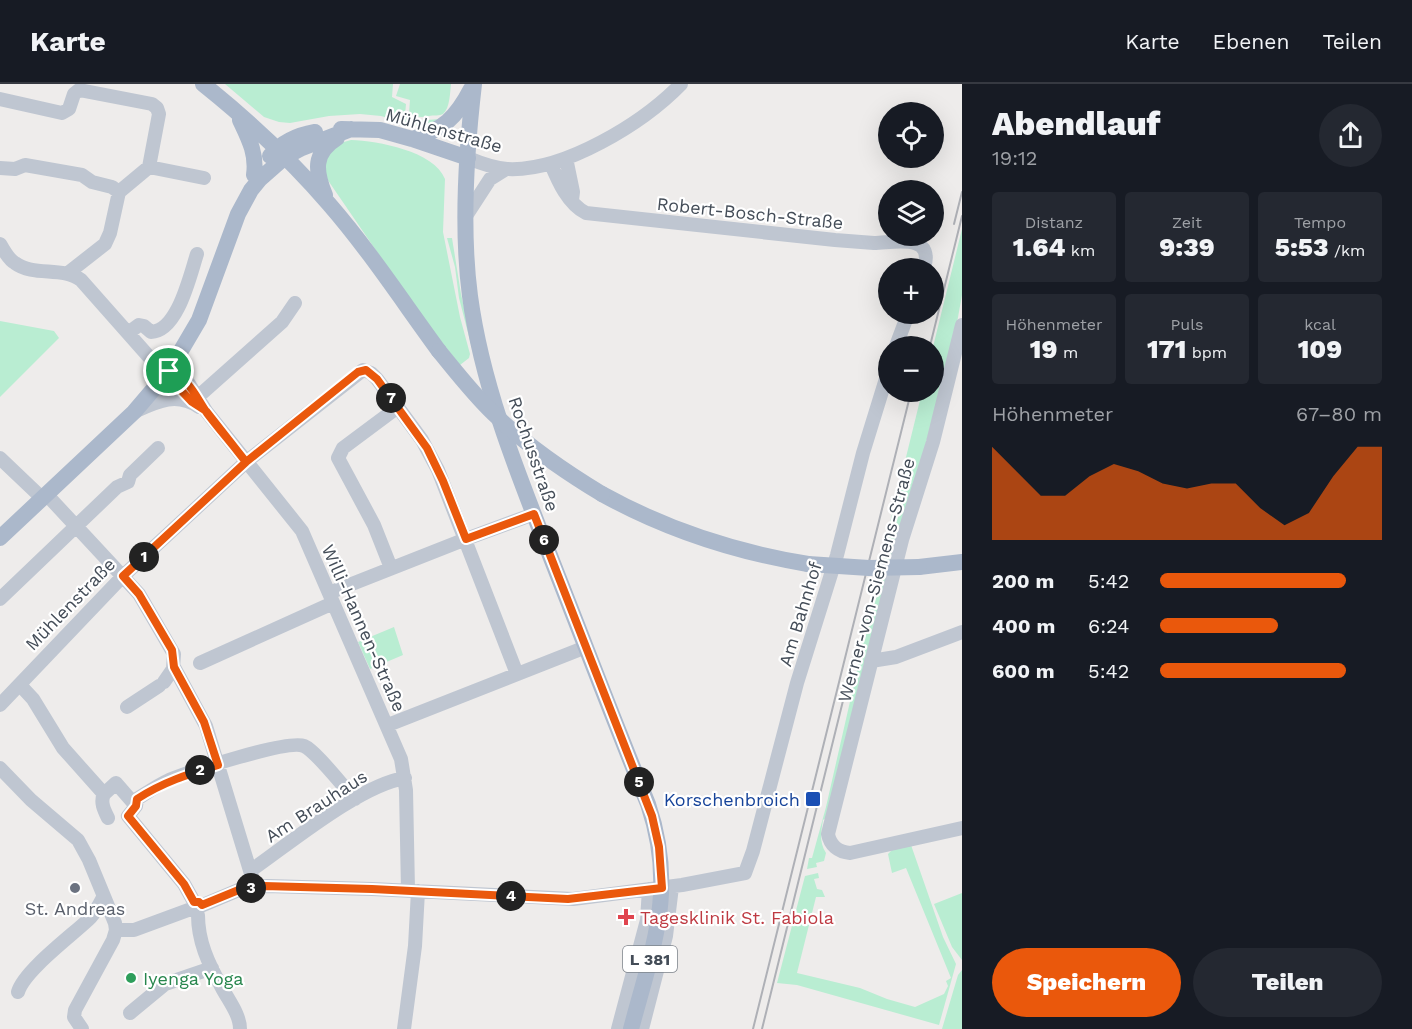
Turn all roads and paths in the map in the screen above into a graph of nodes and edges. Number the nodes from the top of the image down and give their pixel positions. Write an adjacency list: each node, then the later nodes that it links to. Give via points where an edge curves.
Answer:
1 (203, 84): 5 (main road)
2 (473, 84): 7 (main road, via 461,107 445,125); 9 (main road, L 381)
3 (681, 84): 10 (street, Mühlenstraße, via 637,121)
4 (0, 99): 12 (street, via 62,113 69,109 73,95 80,90 152,104 159,114)
5 (236, 111): 8 (main road); 15 (main road, via 253,147)
6 (351, 129): 7 (main road, Mühlenstraße, via 380,130); 8 (main road, Mühlenstraße, via 311,133 289,141); 19 (main road, via 328,144 319,159 319,178)
7 (412, 139): 9 (main road, Mühlenstraße)
8 (280, 153): 15 (main road); 19 (main road); 20 (main road)
9 (468, 158): 14 (street, Mühlenstraße); 21 (main road, Rochusstraße / L 381)
10 (566, 158): 11 (street, Mühlenstraße); 18 (street)
11 (551, 164): 14 (street, Mühlenstraße); 18 (street, Robert-Bosch-Straße)
12 (149, 167): 16 (street); 17 (street)
13 (0, 168): 17 (street, via 26,165 82,175)
14 (506, 169): 21 (street, via 490,179)
15 (254, 176): 20 (main road)
16 (204, 178)
17 (119, 192): 26 (street, via 107,242)
18 (572, 200): 24 (street, Robert-Bosch-Straße, via 581,210 592,214 845,241 906,240 917,244)
19 (328, 203): 43 (main road, bridge, via 471,390 511,430 602,494 656,522 749,553 808,564 870,568)
20 (241, 208): 30 (main road, via 199,320)
21 (466, 216): 39 (main road, Rochusstraße / L 381, via 469,284 477,334 501,422)
22 (0, 243): 25 (street)
23 (197, 254): 29 (street, via 174,316 156,331 139,325)
24 (925, 258)
25 (5, 262): 26 (street)
26 (68, 273): 29 (street, Willi-Hannen-Straße, via 84,283)
27 (296, 303): 31 (street, via 282,322)
28 (962, 325): 50 (street, Werner-von-Siemens-Straße)
29 (128, 333): 30 (street, Willi-Hannen-Straße, via 150,358)
30 (169, 371): 31 (street, Willi-Hannen-Straße, via 175,383); 34 (main road)
31 (195, 400): 34 (street, via 168,399); 37 (street, Willi-Hannen-Straße)
32 (879, 402): 67 (street, Am Bahnhof, via 748,867 741,875)
33 (398, 407): 37 (street, Mühlenstraße, via 373,375 363,370); 42 (street, via 430,454); 44 (street, via 343,448 338,458)
34 (134, 412): 38 (main road)
35 (158, 448): 40 (street, via 130,474 128,482)
36 (0, 458): 38 (street)
37 (246, 462): 45 (street, Mühlenstraße); 46 (street, Willi-Hannen-Straße, via 302,531)
38 (45, 497): 40 (street); 41 (main road)
39 (534, 514): 42 (street); 49 (main road, Rochusstraße / L 381)
40 (76, 525): 45 (street); 47 (street)
41 (0, 538)
42 (466, 539): 44 (street); 52 (street)
43 (962, 562)
44 (392, 568): 46 (street)
45 (123, 576): 51 (street, via 139,594); 53 (street, Mühlenstraße)
46 (331, 598): 51 (street); 56 (street, Willi-Hannen-Straße)
47 (0, 599)
48 (962, 632): 50 (street, via 896,657)
49 (586, 647): 52 (street); 67 (main road, Rochusstraße / L 381, via 652,816 659,847)
50 (871, 661): 64 (street, Werner-von-Siemens-Straße, via 829,829 831,843 850,853)
51 (186, 668): 55 (street); 57 (street)
52 (517, 674): 56 (street)
53 (20, 684): 54 (street, Mühlenstraße); 60 (street, via 63,748)
54 (0, 705)
55 (127, 707)
56 (388, 725): 59 (street, Willi-Hannen-Straße)
57 (218, 765): 61 (street, via 285,745 302,745); 62 (street, via 155,787 137,799); 65 (street)
58 (0, 768): 69 (street, via 75,836)
59 (405, 778): 61 (street, Am Brauhaus, via 392,780); 68 (street, Willi-Hannen-Straße)
60 (104, 794): 62 (street, via 116,783); 63 (street, via 103,807)
61 (355, 799): 65 (street, Am Brauhaus)
62 (136, 806): 70 (street, via 128,816 184,884)
63 (108, 818)
64 (962, 828)
65 (250, 871): 66 (street)
66 (255, 887): 68 (street); 70 (street)
67 (661, 888): 68 (street, via 568,899); 78 (street, via 648,914); 79 (main road, L 381, via 659,923); 80 (street, via 666,936)
68 (413, 891): 77 (street, Willi-Hannen-Straße, via 415,946)
69 (104, 896): 71 (street); 73 (street, via 90,919 44,960)
70 (196, 908): 71 (street, via 134,930); 72 (street, via 200,941)
71 (116, 930): 75 (street, via 75,1010 74,1017)
72 (212, 968): 74 (street, via 165,984); 76 (street, via 238,1016)
73 (18, 992)
74 (130, 1013)
75 (82, 1029)
76 (240, 1029)
77 (404, 1029)
78 (618, 1029)
79 (631, 1029)
80 (642, 1029)

